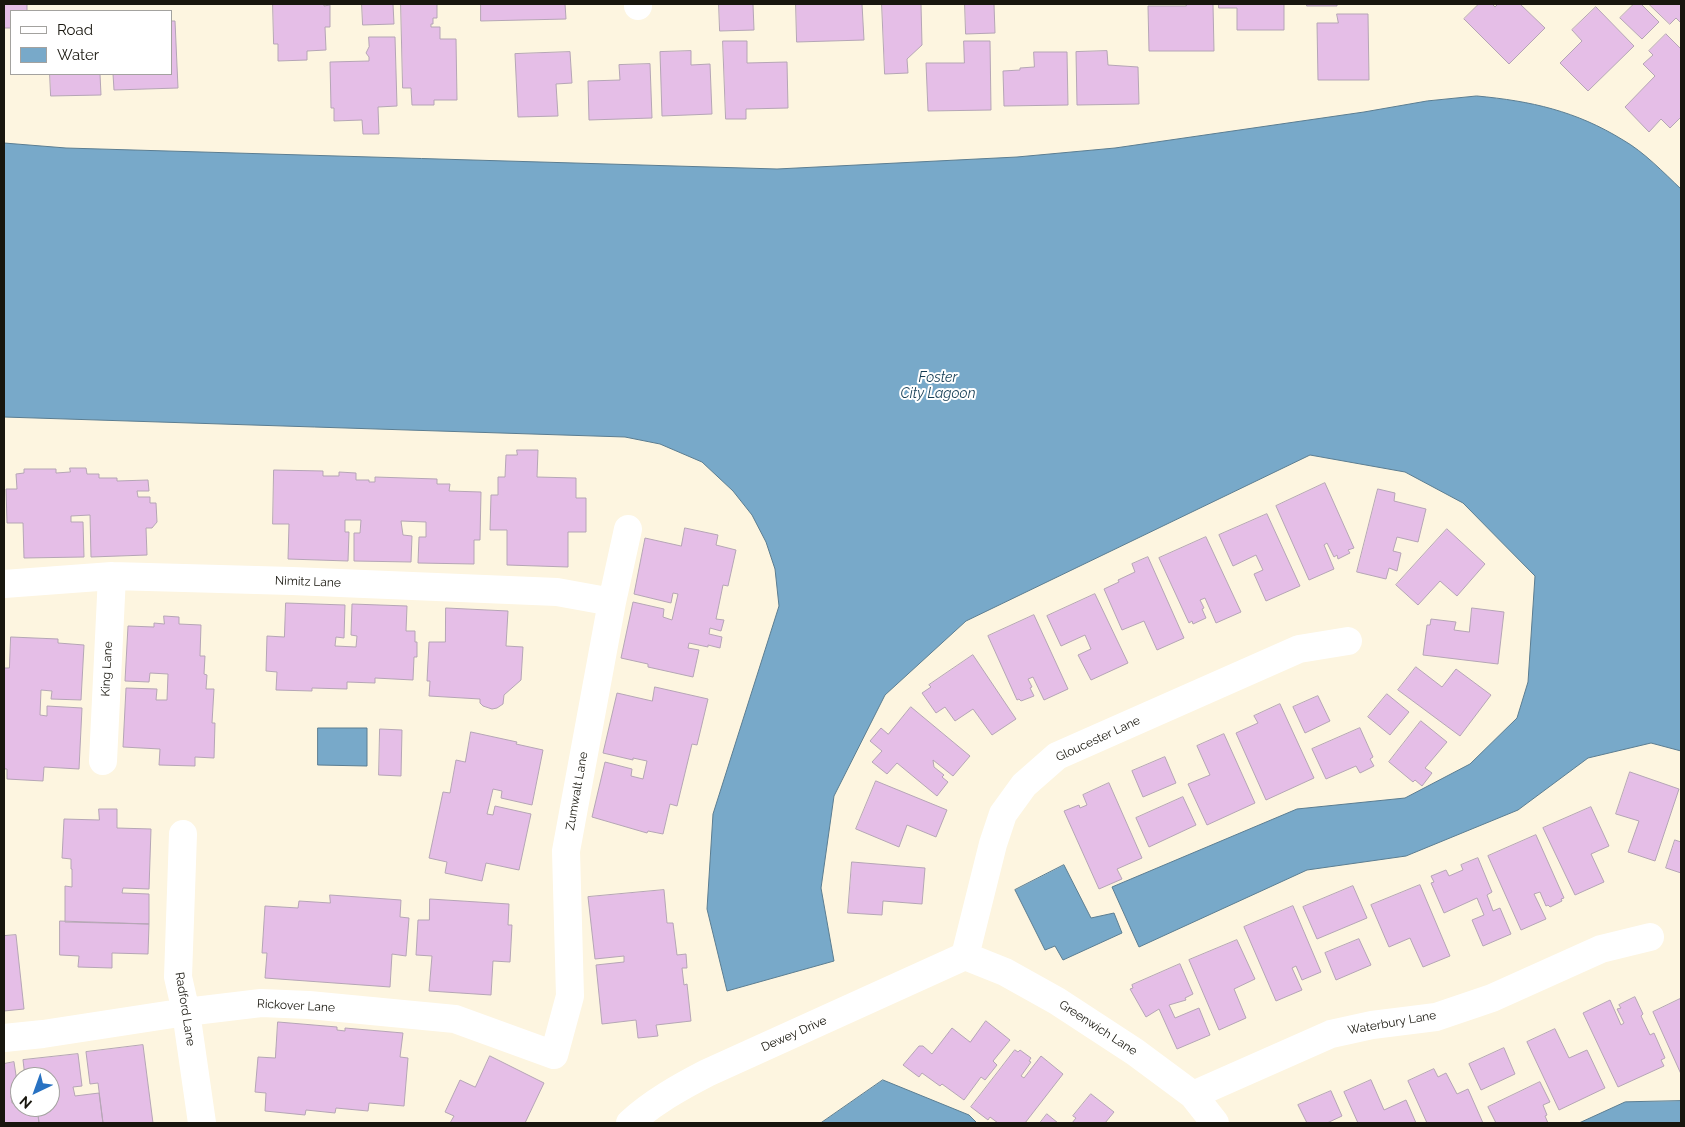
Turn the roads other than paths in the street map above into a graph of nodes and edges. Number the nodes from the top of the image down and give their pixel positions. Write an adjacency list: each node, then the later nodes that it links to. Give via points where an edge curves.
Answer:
1 (628, 529): 4 (street, Zumwalt Lane)
2 (112, 576): 3 (street, Nimitz Lane); 4 (street, Nimitz Lane, via 557,592); 6 (street, King Lane)
3 (4, 584)
4 (612, 602): 12 (street, Zumwalt Lane, via 566,851 570,996)
5 (1348, 641): 9 (street, Gloucester Lane, via 1299,649 1057,756 1024,785 1004,814 992,844)
6 (103, 761)
7 (183, 834): 10 (street, Radford Lane, via 178,977)
8 (1650, 937): 13 (street, Waterbury Lane, via 1601,949 1492,998 1436,1017 1331,1034)
9 (965, 956): 13 (street, Greenwich Lane, via 1005,972 1057,1001); 15 (street, Dewey Drive, via 707,1073 670,1092)
10 (186, 1012): 11 (street, Rickover Lane); 12 (street, Rickover Lane, via 261,1003 455,1019); 14 (street, Radford Lane)
11 (4, 1038)
12 (554, 1055)
13 (1193, 1095): 16 (street, Greenwich Lane)
14 (202, 1123)
15 (630, 1123)
16 (1215, 1123)

